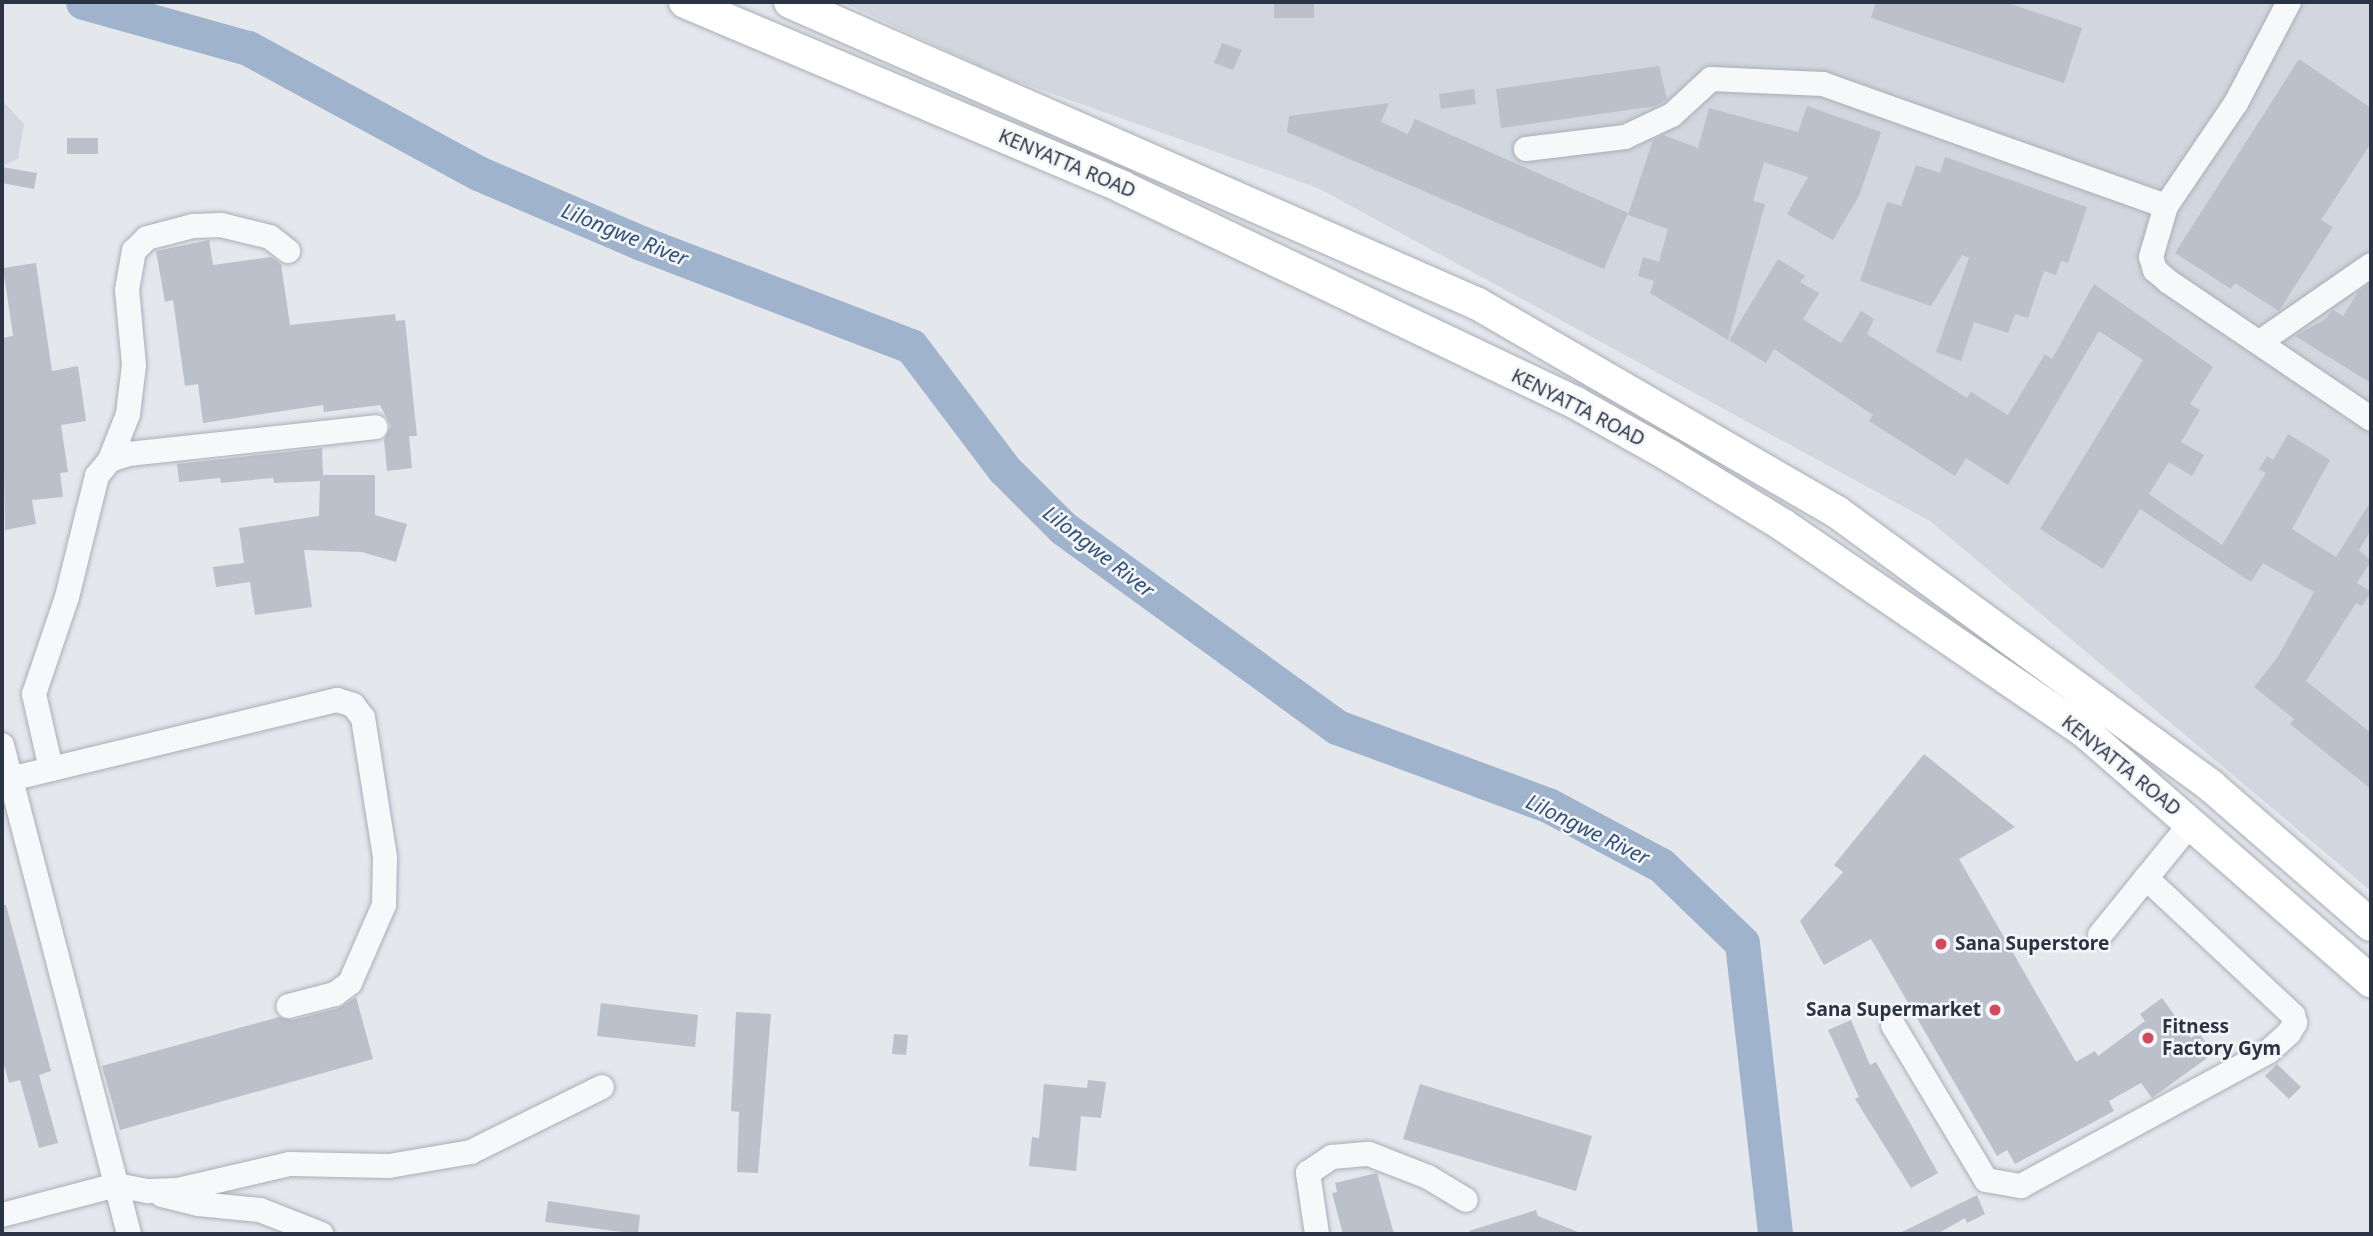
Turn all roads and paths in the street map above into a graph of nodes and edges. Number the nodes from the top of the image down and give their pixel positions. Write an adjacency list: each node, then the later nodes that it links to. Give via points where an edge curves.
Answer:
1 (685, 2): 15 (main road, KENYATTA ROAD, via 1122,187 1577,403 1783,525 2084,731)
2 (790, 2): 17 (main road, KENYATTA ROAD, via 1478,304 1777,477 1837,512 2211,786)
3 (2289, 2): 5 (street, via 2236,103)
4 (1526, 149): 5 (street, via 1625,137 1672,115 1711,79 1823,84)
5 (2166, 206): 8 (street, via 2151,257 2155,270)
6 (288, 251): 11 (street, via 270,237 221,225 193,226 148,238 134,251 127,290 134,365 128,414)
7 (2371, 265): 8 (street)
8 (2260, 342): 9 (street)
9 (2371, 419)
10 (376, 427): 11 (street, via 129,454)
11 (110, 460): 13 (street, via 97,476 66,597 34,694)
12 (2, 745): 14 (street)
13 (51, 769): 14 (street); 21 (street, via 337,700 353,705 363,718 385,857 384,905 350,983 335,994)
14 (6, 780): 24 (street)
15 (2191, 823): 16 (street); 19 (main road, KENYATTA ROAD)
16 (2146, 878): 18 (street); 22 (street, via 2293,1015 2295,1023 2289,1033 2267,1052 2021,1186 1986,1180)
17 (2360, 916): 19 (main road)
18 (2100, 935)
19 (2324, 940): 20 (main road, KENYATTA ROAD)
20 (2371, 981)
21 (289, 1006)
22 (1893, 1026)
23 (602, 1087): 25 (street, via 471,1152 389,1166 290,1164 178,1189)
24 (116, 1185): 25 (street); 27 (street); 28 (street)
25 (148, 1191): 29 (street, via 198,1204 260,1210)
26 (1466, 1200): 30 (street, via 1428,1177 1369,1154 1332,1157 1308,1173)
27 (2, 1216)
28 (129, 1234)
29 (321, 1234)
30 (1317, 1234)

